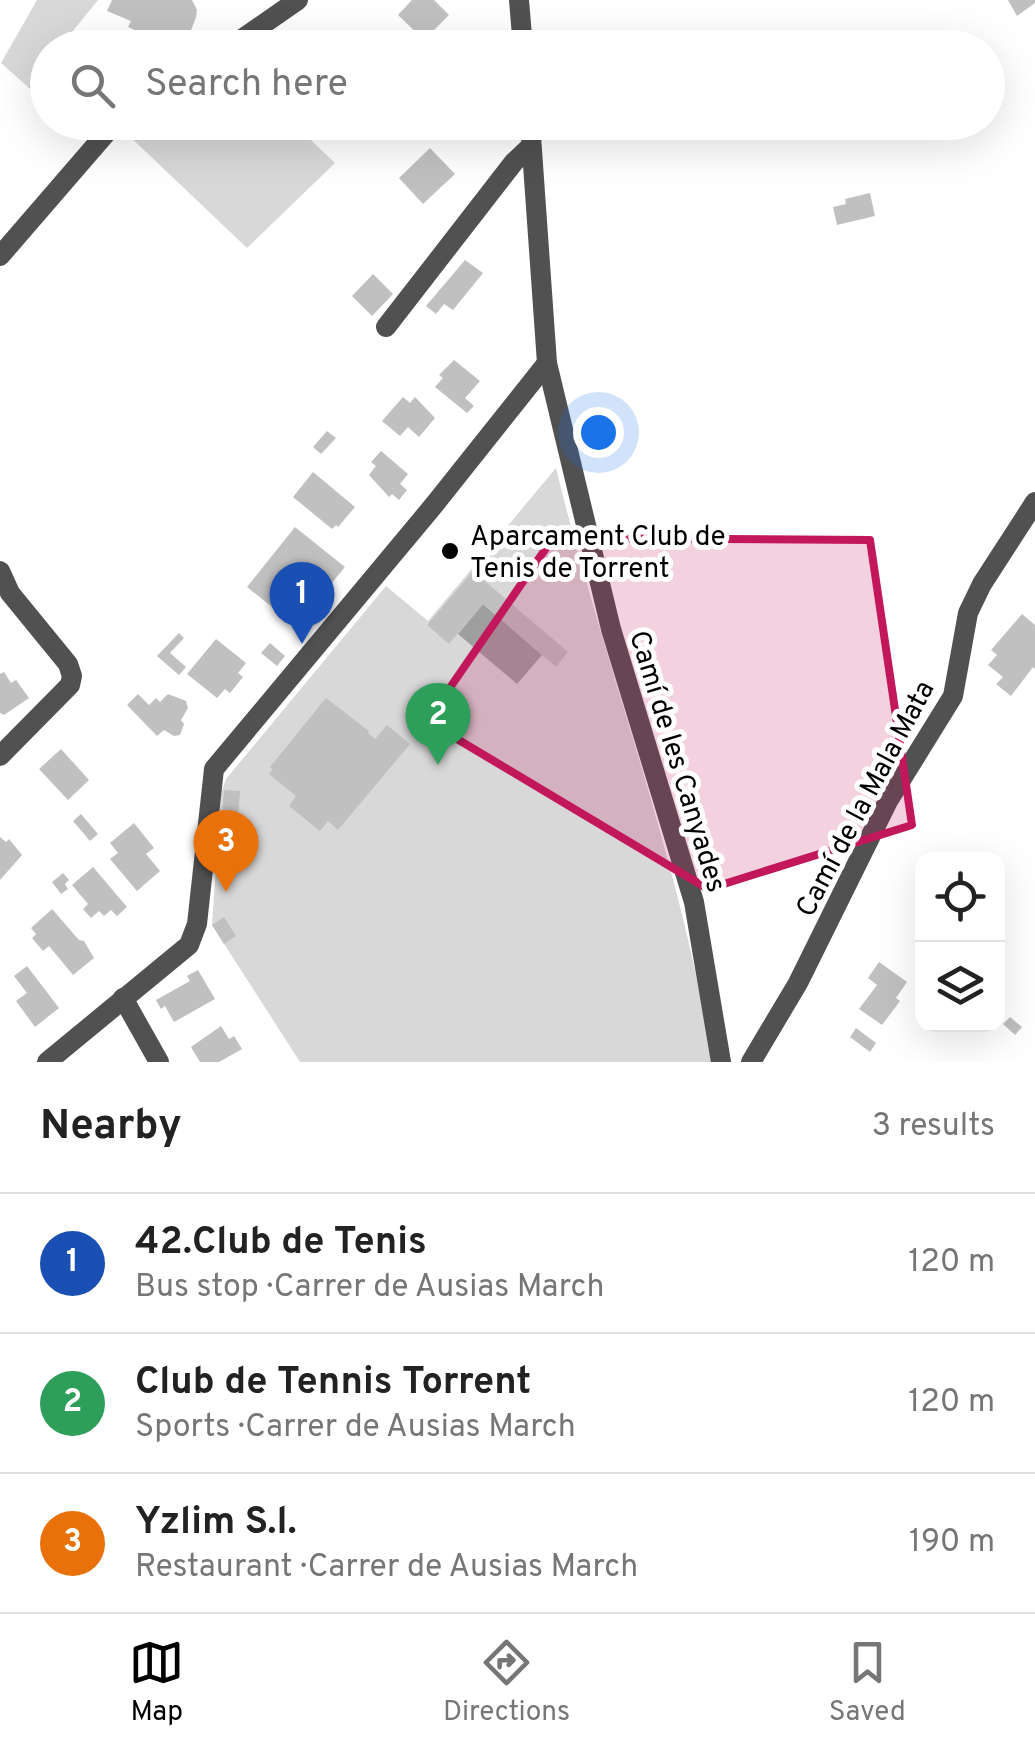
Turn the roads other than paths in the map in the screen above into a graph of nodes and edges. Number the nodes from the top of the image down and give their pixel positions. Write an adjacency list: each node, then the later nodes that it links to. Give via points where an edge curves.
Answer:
1 (298, 0): 3 (street)
2 (519, 0): 4 (street)
3 (255, 30)
4 (522, 30)
5 (100, 140): 8 (street)
6 (531, 140): 7 (street, Camí de les Canyades)
7 (531, 146): 9 (street); 10 (street, Camí de les Canyades)
8 (0, 256)
9 (386, 327)
10 (548, 363): 14 (street, via 214,769 197,924 188,945); 17 (street, Camí de les Canyades, via 611,629 694,902)
11 (1035, 502): 18 (street, Camí de la Mala Mata, via 968,613 954,696 888,802)
12 (0, 572): 13 (street, via 72,676)
13 (0, 756)
14 (123, 998): 15 (street); 16 (street)
15 (47, 1062)
16 (160, 1062)
17 (721, 1062)
18 (751, 1062)

